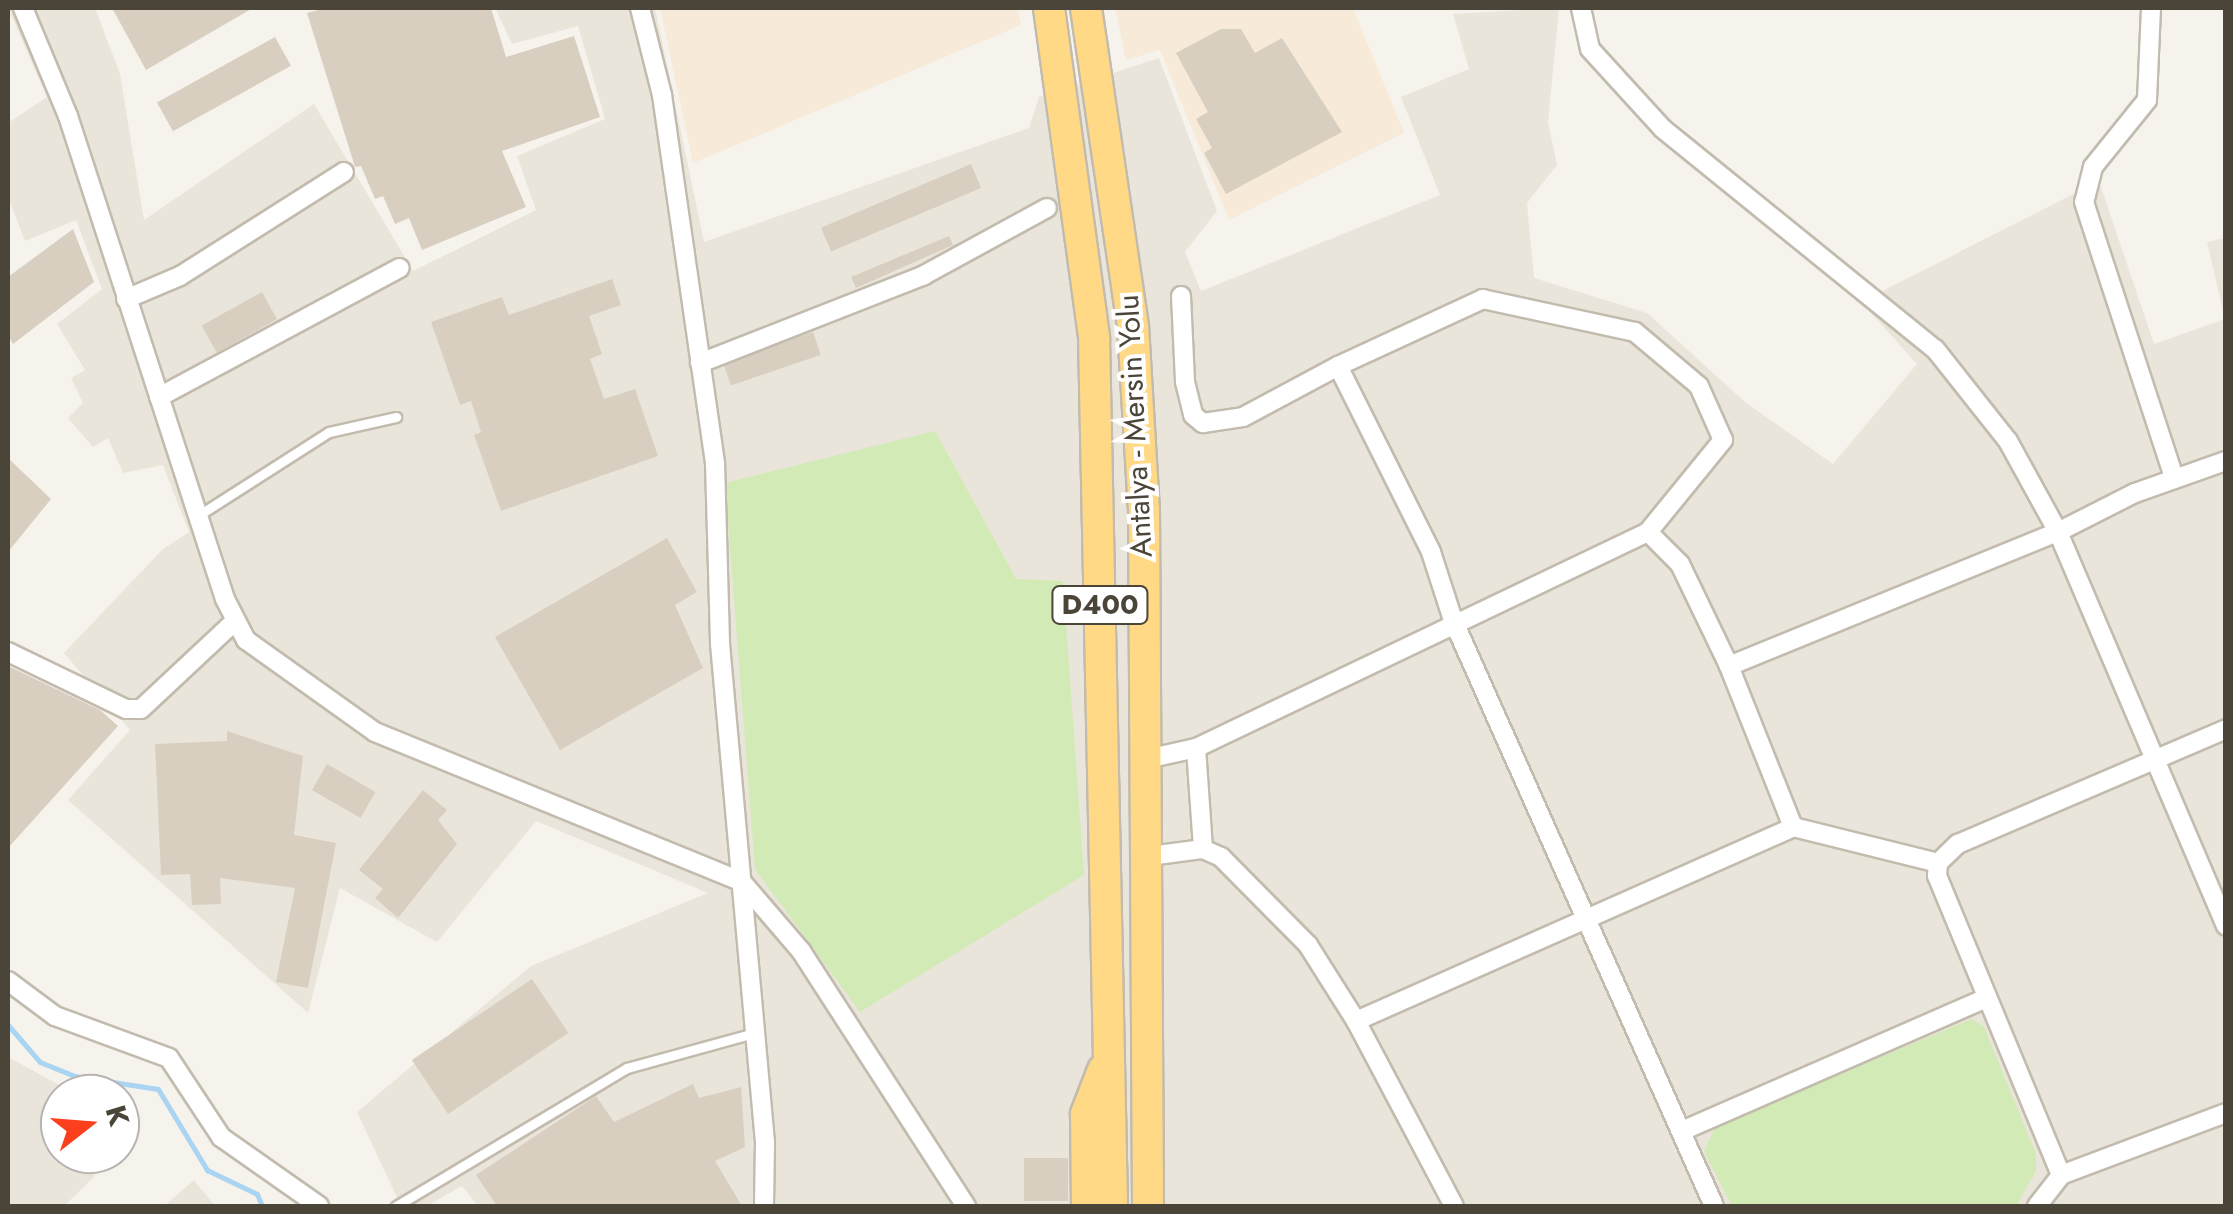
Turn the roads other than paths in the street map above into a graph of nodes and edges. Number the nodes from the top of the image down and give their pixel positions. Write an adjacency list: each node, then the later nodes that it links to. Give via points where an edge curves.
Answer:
1 (24, 8): 11 (street, via 68,116)
2 (640, 8): 12 (street, via 662,95)
3 (1049, 8): 40 (highway, Antalya - Mersin Yolu / D400, via 1094,338)
4 (1086, 8): 28 (highway, Antalya - Mersin Yolu / D400, via 1132,326 1144,508)
5 (1580, 8): 20 (street, via 1590,49 1663,129 1935,350 2008,441)
6 (2151, 8): 17 (street, via 2146,100 2093,167 2084,202)
7 (344, 172): 11 (street, via 180,276)
8 (1047, 208): 12 (street, via 924,275)
9 (400, 268): 14 (street)
10 (1181, 296): 13 (street, via 1184,382 1203,423 1243,417)
11 (126, 299): 14 (street)
12 (700, 362): 33 (street, via 714,463 720,644)
13 (1338, 366): 19 (street, via 1483,298 1635,332 1699,386 1723,440); 21 (street, via 1432,552)
14 (159, 397): 18 (street)
15 (396, 417): 18 (lane, via 316,439)
16 (2226, 461): 17 (street)
17 (2174, 478): 20 (street)
18 (199, 515): 22 (street)
19 (1648, 532): 21 (street); 24 (street, via 1680,564)
20 (2058, 532): 24 (street); 27 (street)
21 (1453, 620): 26 (street); 34 (street)
22 (234, 622): 23 (street, via 140,708 126,710); 33 (street, via 261,652 374,732)
23 (8, 652)
24 (1730, 666): 29 (street)
25 (2226, 729): 27 (street)
26 (1196, 748): 28 (street); 30 (street)
27 (2155, 757): 32 (street, via 1958,844); 35 (street)
28 (1142, 760): 31 (highway, Antalya - Mersin Yolu / D400)
29 (1793, 827): 32 (street); 34 (street)
30 (1202, 849): 31 (street); 38 (street, via 1221,856 1296,930)
31 (1142, 857): 41 (highway, Antalya - Mersin Yolu / D400)
32 (1938, 863): 37 (street, via 1937,876)
33 (741, 881): 39 (street); 48 (street, via 801,951)
34 (1584, 921): 38 (street); 43 (street)
35 (2226, 926)
36 (8, 981): 45 (street, via 55,1016 169,1058 221,1136)
37 (1986, 998): 43 (street); 44 (street)
38 (1356, 1022): 53 (street)
39 (755, 1032): 46 (lane, via 627,1068); 47 (street)
40 (1110, 1054): 49 (highway, via 1086,1114); 50 (highway, Antalya - Mersin Yolu / D400)
41 (1143, 1079): 51 (highway, Antalya - Mersin Yolu / D400); 52 (highway)
42 (2226, 1112): 44 (street)
43 (1682, 1131): 54 (street)
44 (2062, 1175): 55 (street)
45 (319, 1206)
46 (396, 1206)
47 (764, 1206)
48 (966, 1206)
49 (1087, 1206)
50 (1112, 1206)
51 (1148, 1206)
52 (1160, 1206)
53 (1454, 1206)
54 (1714, 1206)
55 (2037, 1206)

